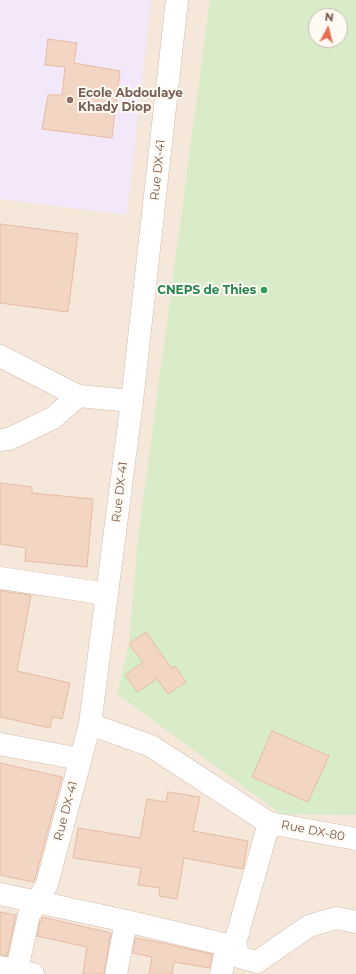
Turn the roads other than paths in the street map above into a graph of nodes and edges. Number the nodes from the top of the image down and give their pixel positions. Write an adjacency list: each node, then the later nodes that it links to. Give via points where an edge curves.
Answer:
1 (177, 0): 4 (street, Rue DX-41)
2 (0, 356): 3 (street)
3 (78, 396): 4 (street); 5 (street, via 53,418 9,439)
4 (132, 401): 7 (street, Rue DX-41)
5 (0, 440)
6 (0, 578): 7 (street)
7 (107, 594): 8 (street, Rue DX-41)
8 (90, 724): 10 (street, Rue DX-41); 11 (street, via 151,746)
9 (0, 744): 10 (street)
10 (80, 759): 14 (street, Rue DX-41, via 46,884)
11 (270, 823): 12 (street, Rue DX-80); 17 (street)
12 (356, 840)
13 (0, 894): 14 (street)
14 (37, 902): 15 (street); 18 (street, Rue DX-41, via 29,916)
15 (126, 921): 17 (street); 19 (street)
16 (356, 922): 17 (street, via 336,918 309,926 257,962 239,957)
17 (231, 944): 20 (street)
18 (16, 971)
19 (116, 974)
20 (222, 974)

